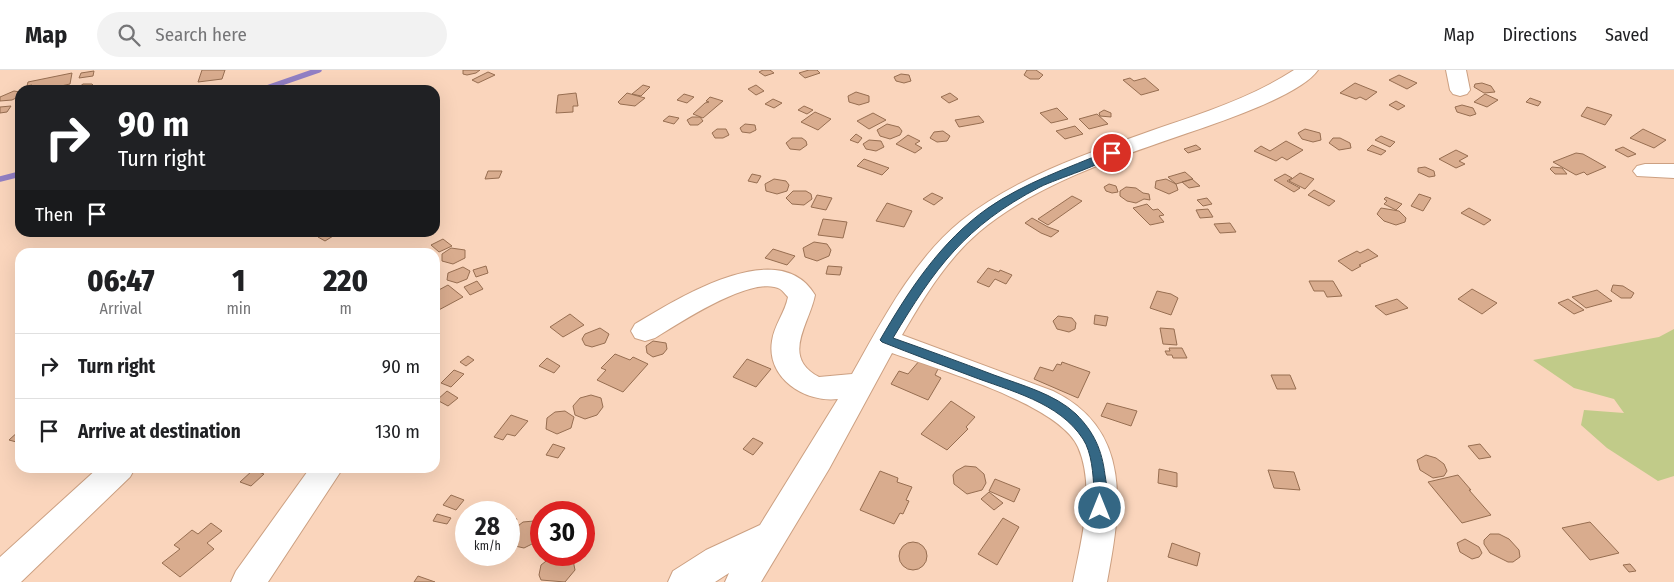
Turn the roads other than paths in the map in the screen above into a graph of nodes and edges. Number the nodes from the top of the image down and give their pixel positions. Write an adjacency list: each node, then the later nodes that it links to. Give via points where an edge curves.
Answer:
1 (1308, 70): 5 (street, via 1228,113 1117,151 1037,184 991,211 945,252 922,281)
2 (1645, 170): 3 (street)
3 (1674, 171)
4 (645, 331): 6 (street, via 726,287 764,278 780,279 791,283 802,295 785,347 794,372 804,384 818,389)
5 (886, 340): 6 (street); 14 (street, via 1051,403 1071,417 1088,436 1096,454 1100,491 1098,544)
6 (862, 383): 9 (street)
7 (114, 473): 10 (street)
8 (324, 473): 11 (street)
9 (773, 534): 12 (street, via 718,561); 13 (street)
10 (0, 579)
11 (248, 582)
12 (685, 582)
13 (742, 582)
14 (1090, 582)

